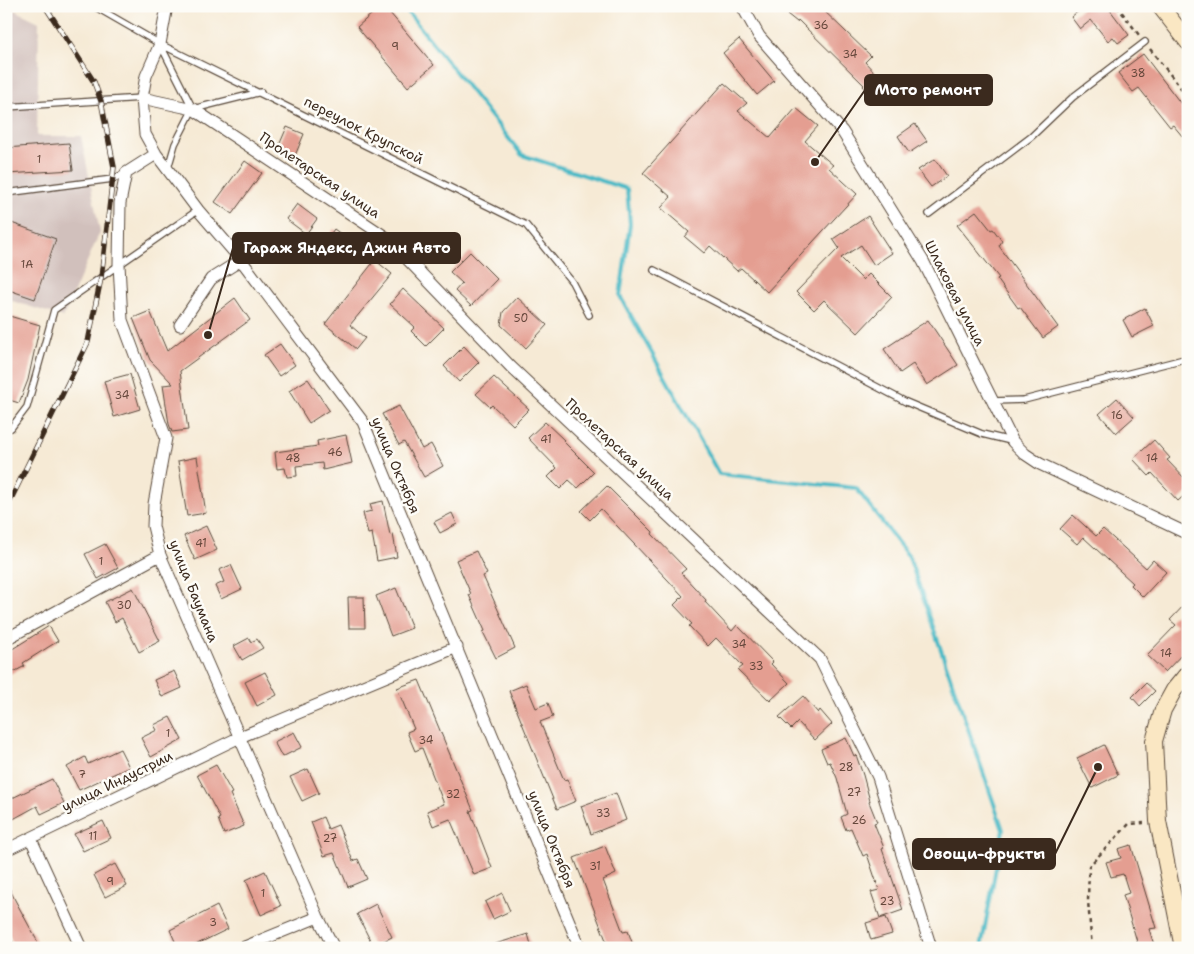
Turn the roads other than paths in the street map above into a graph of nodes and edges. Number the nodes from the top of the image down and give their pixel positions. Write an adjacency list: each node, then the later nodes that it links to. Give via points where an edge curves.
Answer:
1 (94, 6): 7 (lane, переулок Крупской)
2 (167, 6): 7 (street, улица Октября)
3 (742, 6): 24 (street, Шлаковая улица, via 760,36 842,131 923,261)
4 (1160, 6): 5 (main road)
5 (1187, 38)
6 (1145, 42): 17 (lane, via 1074,97 1031,137)
7 (160, 44): 8 (lane, переулок Крупской); 9 (street, улица Октября, via 146,76); 11 (lane)
8 (261, 92): 11 (lane); 21 (lane, переулок Крупской, via 526,225 572,282)
9 (142, 98): 10 (lane); 11 (street, Пролетарская улица); 12 (street, улица Октября, via 145,134)
10 (6, 107)
11 (193, 109): 13 (lane, via 175,144); 40 (street, Пролетарская улица, via 388,238 511,367 820,658 878,777)
12 (156, 154): 13 (street, улица Октября); 14 (street)
13 (168, 170): 16 (street, улица Октября)
14 (126, 173): 15 (lane, via 113,179); 19 (street, улица Баумана, via 120,203)
15 (6, 193)
16 (198, 210): 18 (street, улица Октября); 19 (lane)
17 (929, 214)
18 (241, 260): 22 (street, via 211,279); 30 (street, улица Октября, via 363,422)
19 (119, 264): 25 (lane, via 54,310 27,407); 28 (street, улица Баумана, via 122,320 166,438 154,504 153,526)
20 (654, 270): 26 (lane, via 906,402 982,434)
21 (588, 315)
22 (180, 325)
23 (1188, 358): 24 (lane, via 1024,400)
24 (993, 402): 26 (street, Шлаковая улица)
25 (6, 430)
26 (1013, 442): 27 (street, Шлаковая улица, via 1040,464)
27 (1188, 534)
28 (160, 556): 29 (street); 32 (street, улица Баумана)
29 (6, 639)
30 (457, 647): 32 (street, улица Индустрии); 39 (street, улица Октября)
31 (1188, 673): 41 (main road, via 1162,710 1154,741 1158,821)
32 (240, 737): 33 (street, улица Индустрии); 35 (street, улица Баумана)
33 (31, 839): 34 (street, улица Индустрии); 36 (street)
34 (6, 850)
35 (318, 916): 37 (street); 38 (street, улица Баумана)
36 (81, 948)
37 (242, 948)
38 (334, 948)
39 (580, 948)
40 (931, 948)
41 (1183, 948)

